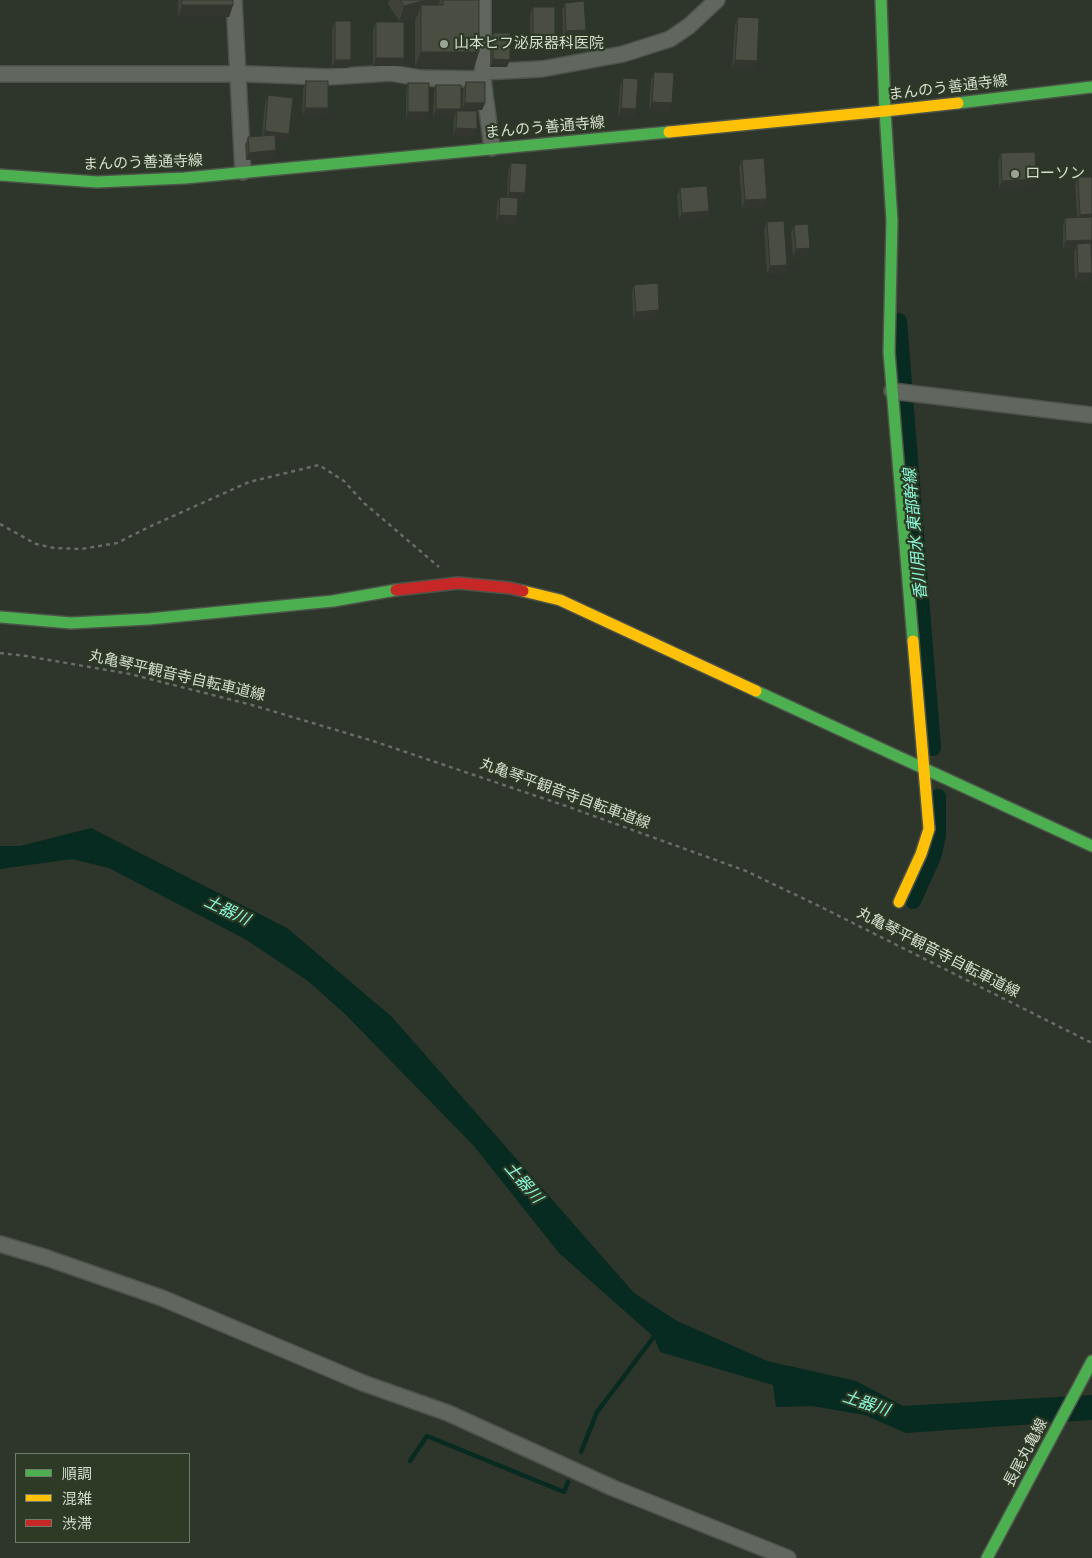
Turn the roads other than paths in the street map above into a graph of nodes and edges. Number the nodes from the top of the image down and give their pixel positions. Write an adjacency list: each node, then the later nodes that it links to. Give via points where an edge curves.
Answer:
1 (234, 0): 6 (street)
2 (483, 0): 7 (street)
3 (717, 0): 7 (street, via 689,26 670,38 624,54 542,69)
4 (881, 0): 9 (street)
5 (0, 74): 6 (street)
6 (238, 74): 7 (street, via 327,77 391,73 420,78); 11 (street)
7 (482, 75): 10 (street)
8 (1092, 87): 9 (street, まんのう善通寺線)
9 (885, 110): 10 (street, まんのう善通寺線); 13 (street, via 892,221)
10 (492, 148): 11 (street, まんのう善通寺線)
11 (243, 172): 12 (street, まんのう善通寺線, via 97,182)
12 (0, 175)
13 (892, 391): 14 (street); 16 (street)
14 (1092, 414)
15 (0, 617): 16 (street, via 72,623 149,620 333,601 458,583 510,588 560,600)
16 (925, 769): 17 (street); 18 (street, via 929,829)
17 (1092, 846)
18 (899, 902)
19 (0, 1244): 21 (street, via 162,1298 363,1383 448,1413 613,1488)
20 (1092, 1361): 22 (street, 長尾丸亀線)
21 (788, 1558)
22 (987, 1558)

